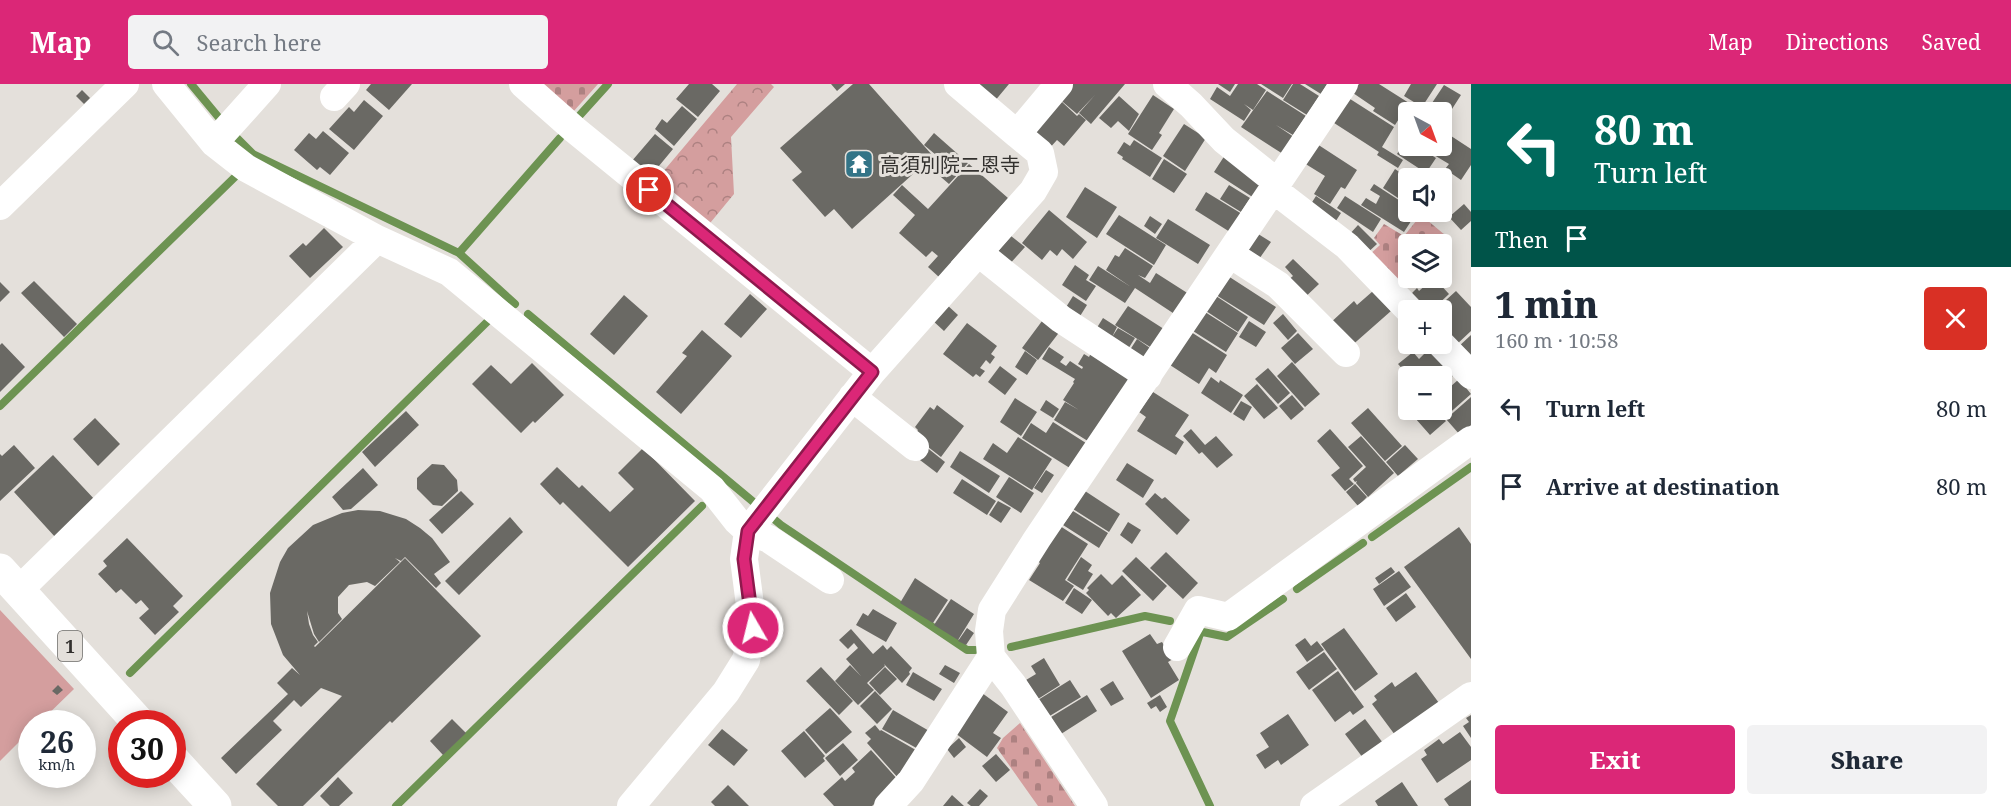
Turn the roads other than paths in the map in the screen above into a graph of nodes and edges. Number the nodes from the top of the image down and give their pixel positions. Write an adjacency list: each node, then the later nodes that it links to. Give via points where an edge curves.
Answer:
1 (125, 84): 12 (street)
2 (166, 84): 10 (street)
3 (267, 84): 10 (street)
4 (523, 84): 19 (street)
5 (958, 84): 9 (street)
6 (1059, 84): 9 (street)
7 (1167, 84): 11 (street)
8 (1344, 84): 11 (street)
9 (1017, 134): 14 (street, via 1040,153 1044,172 1033,191)
10 (214, 143): 13 (street, via 246,168)
11 (1276, 187): 15 (street); 16 (street, via 1347,246)
12 (0, 206)
13 (377, 239): 25 (street, via 449,272 712,489 737,521); 26 (street)
14 (979, 253): 19 (street); 21 (street, via 1061,319)
15 (1230, 254): 17 (street, via 1278,285); 21 (street)
16 (1399, 300)
17 (1346, 353)
18 (1451, 354): 20 (street)
19 (872, 372): 22 (street)
20 (1471, 375)
21 (1148, 376): 29 (street, via 992,610)
22 (852, 397): 24 (street); 25 (street)
23 (1471, 440): 28 (street, via 1228,617 1198,610)
24 (915, 447)
25 (758, 518): 27 (street, via 769,539); 34 (street, via 744,559 753,628 746,660 726,692)
26 (9, 580): 31 (main road, 1)
27 (830, 580)
28 (1177, 647)
29 (991, 657): 35 (street, via 911,781); 36 (street)
30 (1471, 696): 37 (street)
31 (128, 710)
32 (186, 774): 33 (main road)
33 (215, 806)
34 (631, 806)
35 (888, 806)
36 (1094, 806)
37 (1314, 806)

